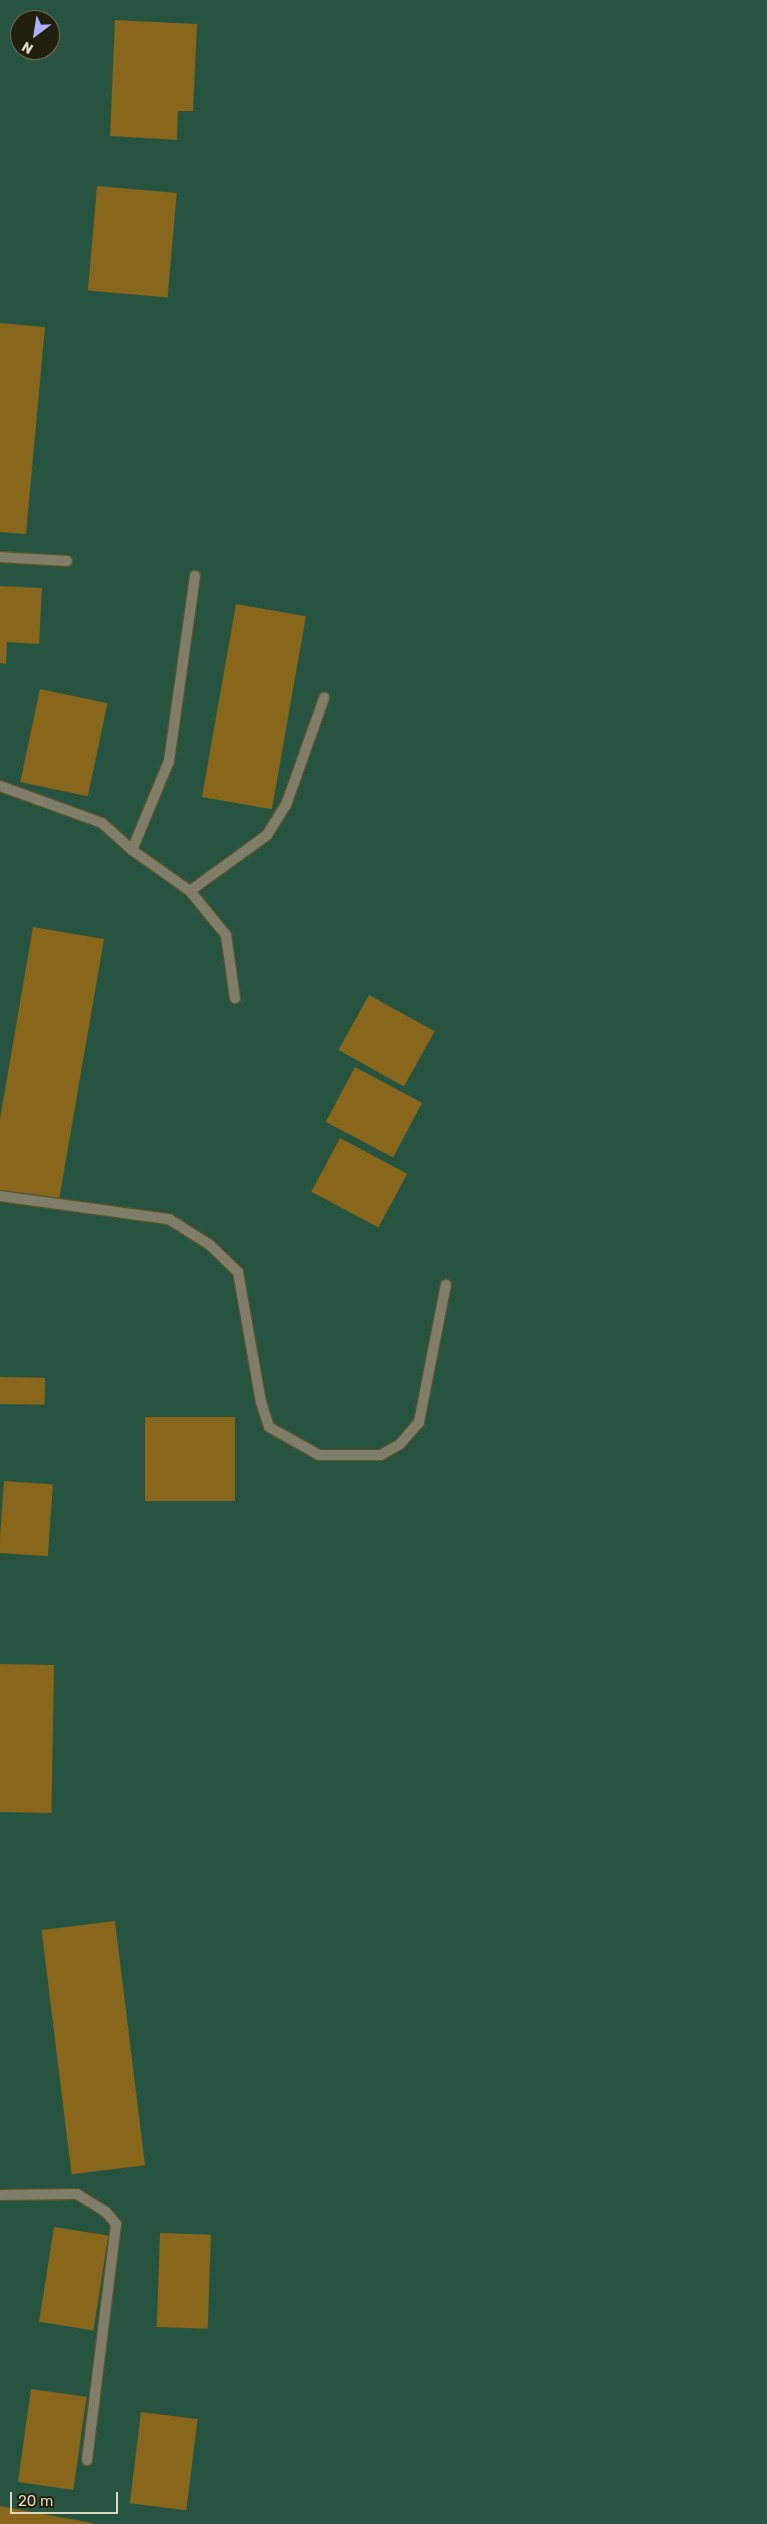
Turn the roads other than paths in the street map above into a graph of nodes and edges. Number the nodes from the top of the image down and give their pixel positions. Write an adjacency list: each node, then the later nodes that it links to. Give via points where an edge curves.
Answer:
1 (0, 557): 2 (street)
2 (67, 561)
3 (195, 576): 6 (street, via 169,761)
4 (324, 698): 7 (street, via 286,805 267,835)
5 (0, 786): 6 (street, via 102,823)
6 (132, 850): 7 (street)
7 (190, 892): 8 (street, via 226,935)
8 (235, 998)
9 (0, 1196): 10 (street, via 169,1219 210,1245 238,1272 261,1402 269,1427 319,1455 381,1456 400,1444 419,1422)
10 (446, 1285)
11 (0, 2196): 12 (street, via 77,2194 106,2212 116,2224)
12 (87, 2460)

